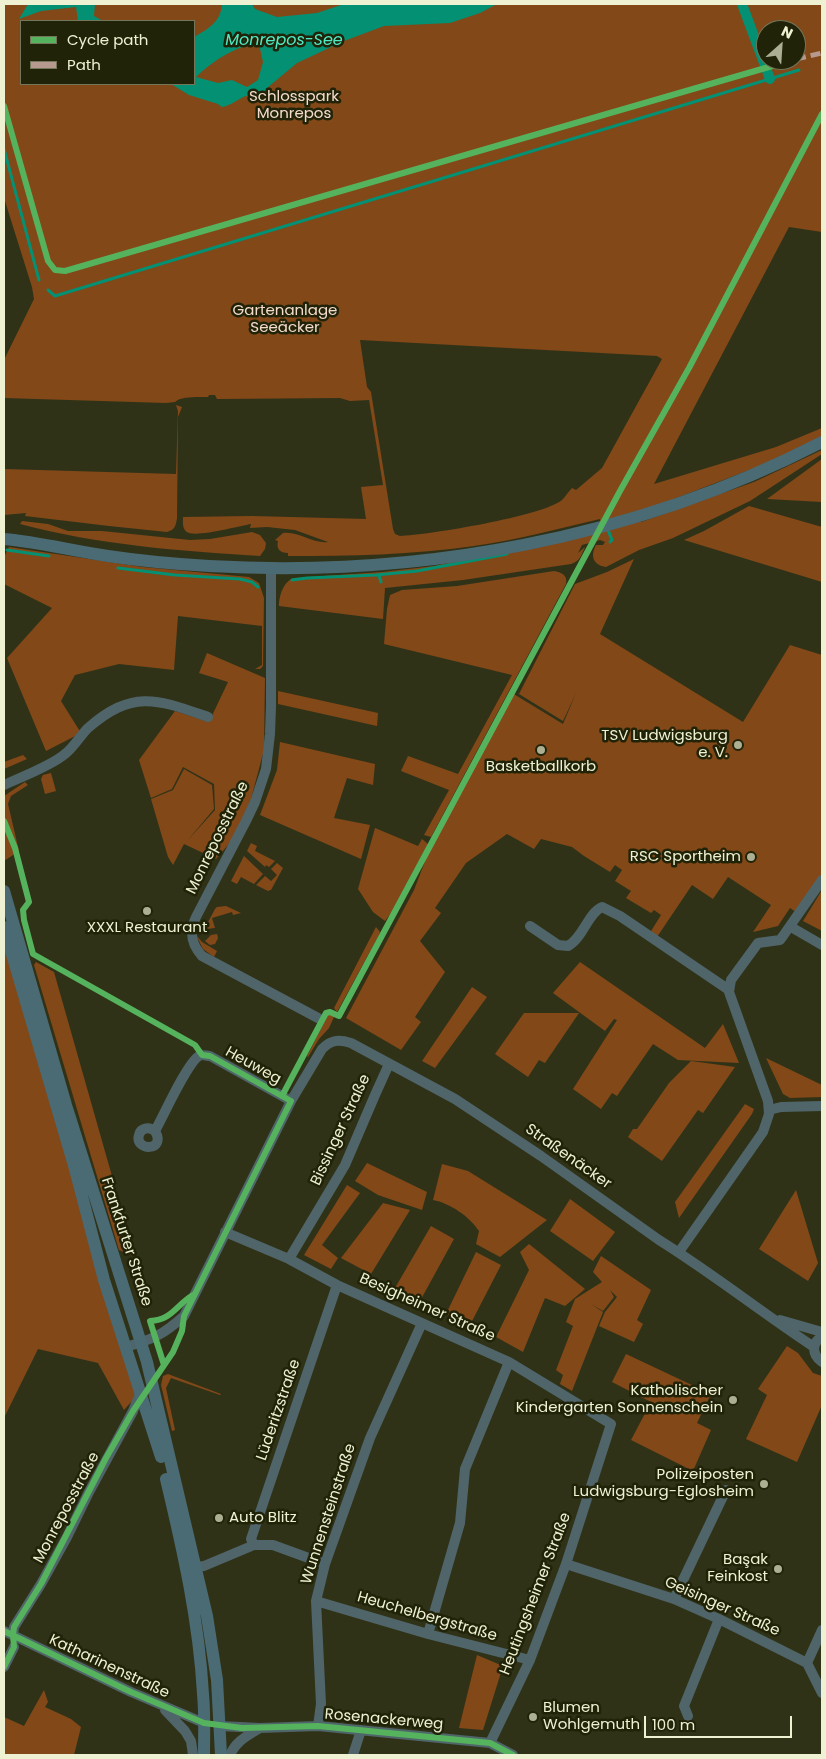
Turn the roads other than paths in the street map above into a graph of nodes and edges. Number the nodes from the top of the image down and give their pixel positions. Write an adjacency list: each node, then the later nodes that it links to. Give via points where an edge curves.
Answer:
1 (822, 442): 3 (main road, via 710,492 570,535 466,556 413,562 343,568)
2 (4, 539): 3 (main road, via 158,562)
3 (271, 568): 13 (street, Monreposstraße, via 271,706 266,769 246,821 192,925 192,938 202,956)
4 (208, 717): 5 (street, via 148,700 120,706 100,719 57,760)
5 (4, 785)
6 (822, 880): 10 (street)
7 (4, 891): 27 (main road, Frankfurter Straße, via 66,1105)
8 (530, 926): 12 (street, via 558,945 568,946 602,907)
9 (4, 927): 28 (main road, Frankfurter Straße, via 104,1280)
10 (791, 927): 11 (street); 12 (street, via 780,940 758,943 731,980)
11 (822, 945)
12 (729, 990): 17 (street)
13 (318, 1018)
14 (389, 1064): 15 (street, Straßenäcker, via 351,1043 334,1040 322,1049); 20 (street, Straßenäcker, via 505,1132); 21 (street, Bissinger Straße, via 343,1170)
15 (291, 1101): 18 (street, Heuweg, via 210,1056 202,1055 187,1072); 19 (street)
16 (822, 1106): 17 (street)
17 (769, 1110): 20 (street, via 763,1132)
18 (155, 1131)
19 (225, 1232): 21 (street, Besigheimer Straße); 27 (street, via 184,1316 159,1336)
20 (679, 1252): 23 (street, Straßenäcker)
21 (289, 1259): 22 (street, Besigheimer Straße)
22 (338, 1285): 24 (street, Besigheimer Straße); 35 (street, Lüderitzstraße, via 251,1539)
23 (774, 1319): 25 (street, Straßenäcker); 29 (street, Straßenäcker)
24 (422, 1323): 30 (street, Besigheimer Straße); 36 (street, Wunnensteinstraße, via 370,1438)
25 (822, 1332)
26 (822, 1337): 29 (street)
27 (141, 1342): 28 (street); 38 (main road, Frankfurter Straße)
28 (126, 1346): 32 (main road, Frankfurter Straße)
29 (814, 1347): 31 (street, Straßenäcker, via 814,1354)
30 (509, 1362): 33 (street, Besigheimer Straße); 44 (street, via 465,1470 460,1523)
31 (822, 1362)
32 (141, 1391): 43 (street, Monreposstraße, via 45,1576); 52 (main road, Frankfurter Straße, via 159,1448 188,1573 199,1651)
33 (611, 1424): 37 (street, Heutingsheimer Straße)
34 (726, 1490): 39 (street)
35 (254, 1545): 36 (street, via 273,1545); 38 (street)
36 (325, 1564): 40 (street, Wunnensteinstraße)
37 (566, 1564): 39 (street, Geisinger Straße); 46 (street, Heutingsheimer Straße)
38 (196, 1567): 53 (main road, Frankfurter Straße, via 213,1649)
39 (674, 1599): 41 (street, Geisinger Straße)
40 (316, 1601): 44 (street, Heuchelbergstraße); 54 (street, Wunnensteinstraße, via 321,1704)
41 (719, 1620): 47 (street, Geisinger Straße); 51 (street, via 684,1706)
42 (822, 1630): 47 (street)
43 (8, 1633): 50 (street, Katharinenstraße)
44 (428, 1634): 46 (street, Heuchelbergstraße)
45 (14, 1647): 48 (street)
46 (530, 1660): 57 (street, Heutingsheimer Straße)
47 (806, 1663): 49 (street)
48 (4, 1668)
49 (822, 1693)
50 (161, 1705): 52 (street, Katharinenstraße); 58 (street, Katharinenstraße, via 185,1731 191,1741)
51 (688, 1716)
52 (204, 1723): 59 (main road, Frankfurter Straße)
53 (220, 1726): 55 (street, Rosenackerweg); 60 (main road, Frankfurter Straße)
54 (318, 1726): 55 (street, Rosenackerweg); 56 (street, Rosenackerweg)
55 (260, 1728): 61 (street, via 241,1740)
56 (361, 1730): 57 (street, Rosenackerweg); 62 (street)
57 (490, 1743): 63 (street, Rosenackerweg)
58 (193, 1755)
59 (204, 1755)
60 (221, 1755)
61 (230, 1755)
62 (353, 1755)
63 (514, 1755)

